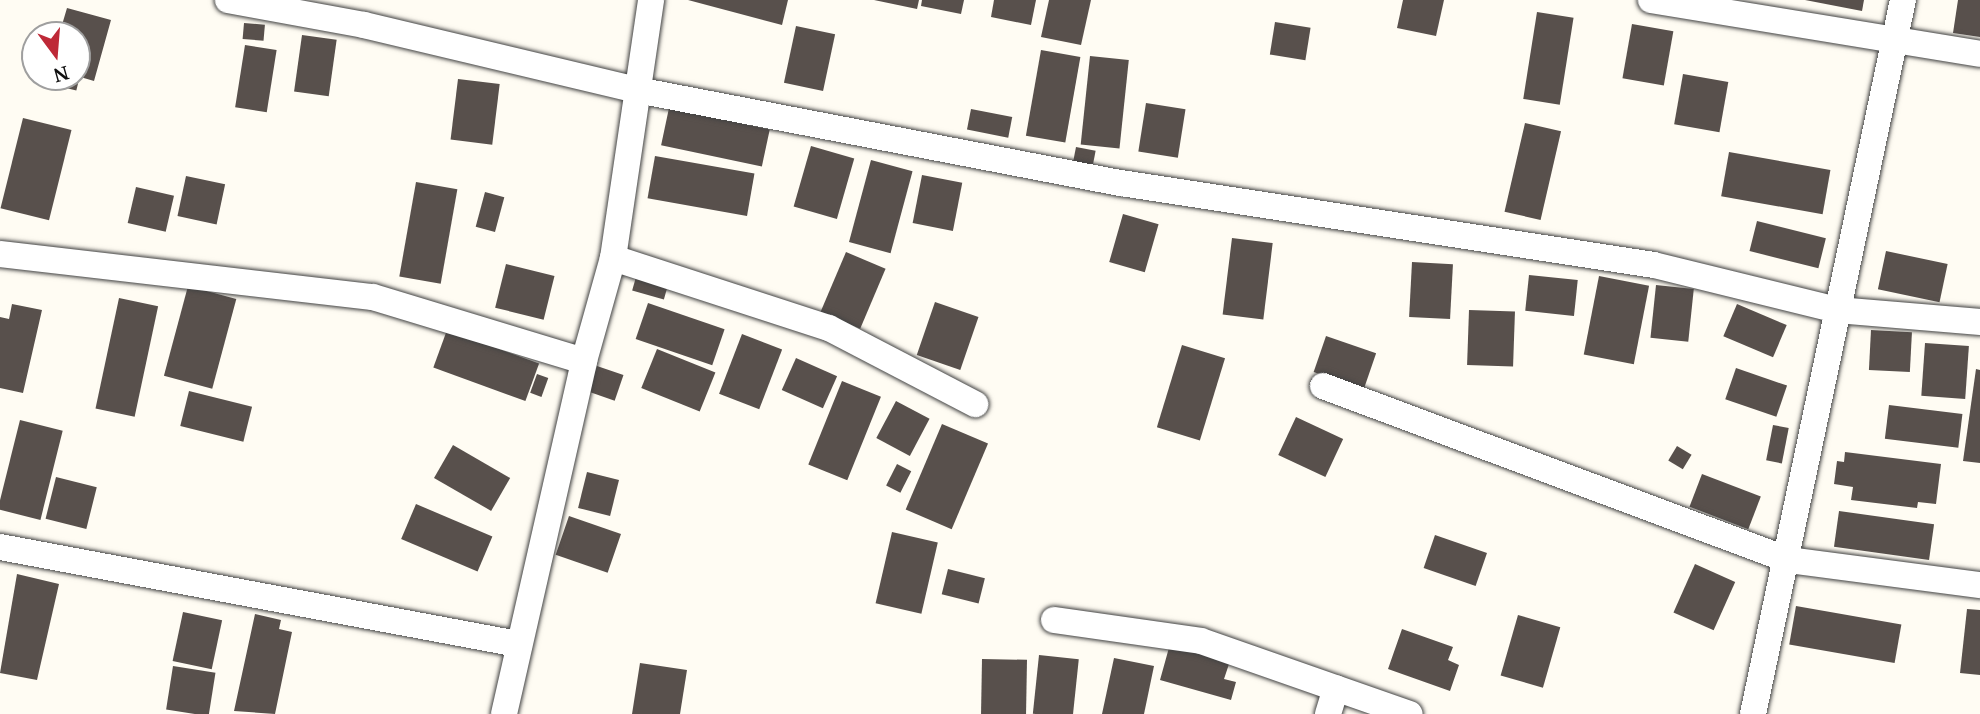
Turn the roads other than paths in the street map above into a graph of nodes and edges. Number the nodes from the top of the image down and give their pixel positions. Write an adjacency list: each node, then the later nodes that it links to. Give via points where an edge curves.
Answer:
1 (228, 0): 7 (street, via 364,25)
2 (651, 0): 7 (street)
3 (1651, 0): 5 (street)
4 (1903, 0): 5 (street)
5 (1896, 38): 6 (street); 10 (street)
6 (1980, 54)
7 (637, 90): 9 (street); 10 (street, via 1121,183 1654,265)
8 (0, 254): 12 (street, via 373,297)
9 (613, 258): 12 (street); 14 (street, via 829,328)
10 (1837, 310): 11 (street); 16 (street)
11 (1980, 322)
12 (584, 361): 19 (street)
13 (1323, 386): 16 (street)
14 (975, 404)
15 (0, 547): 19 (street)
16 (1789, 560): 17 (street); 24 (street)
17 (1980, 585)
18 (1054, 620): 20 (street, via 1201,641)
19 (518, 644): 21 (street)
20 (1336, 688): 22 (street); 23 (street)
21 (504, 714)
22 (1328, 714)
23 (1410, 714)
24 (1753, 714)

